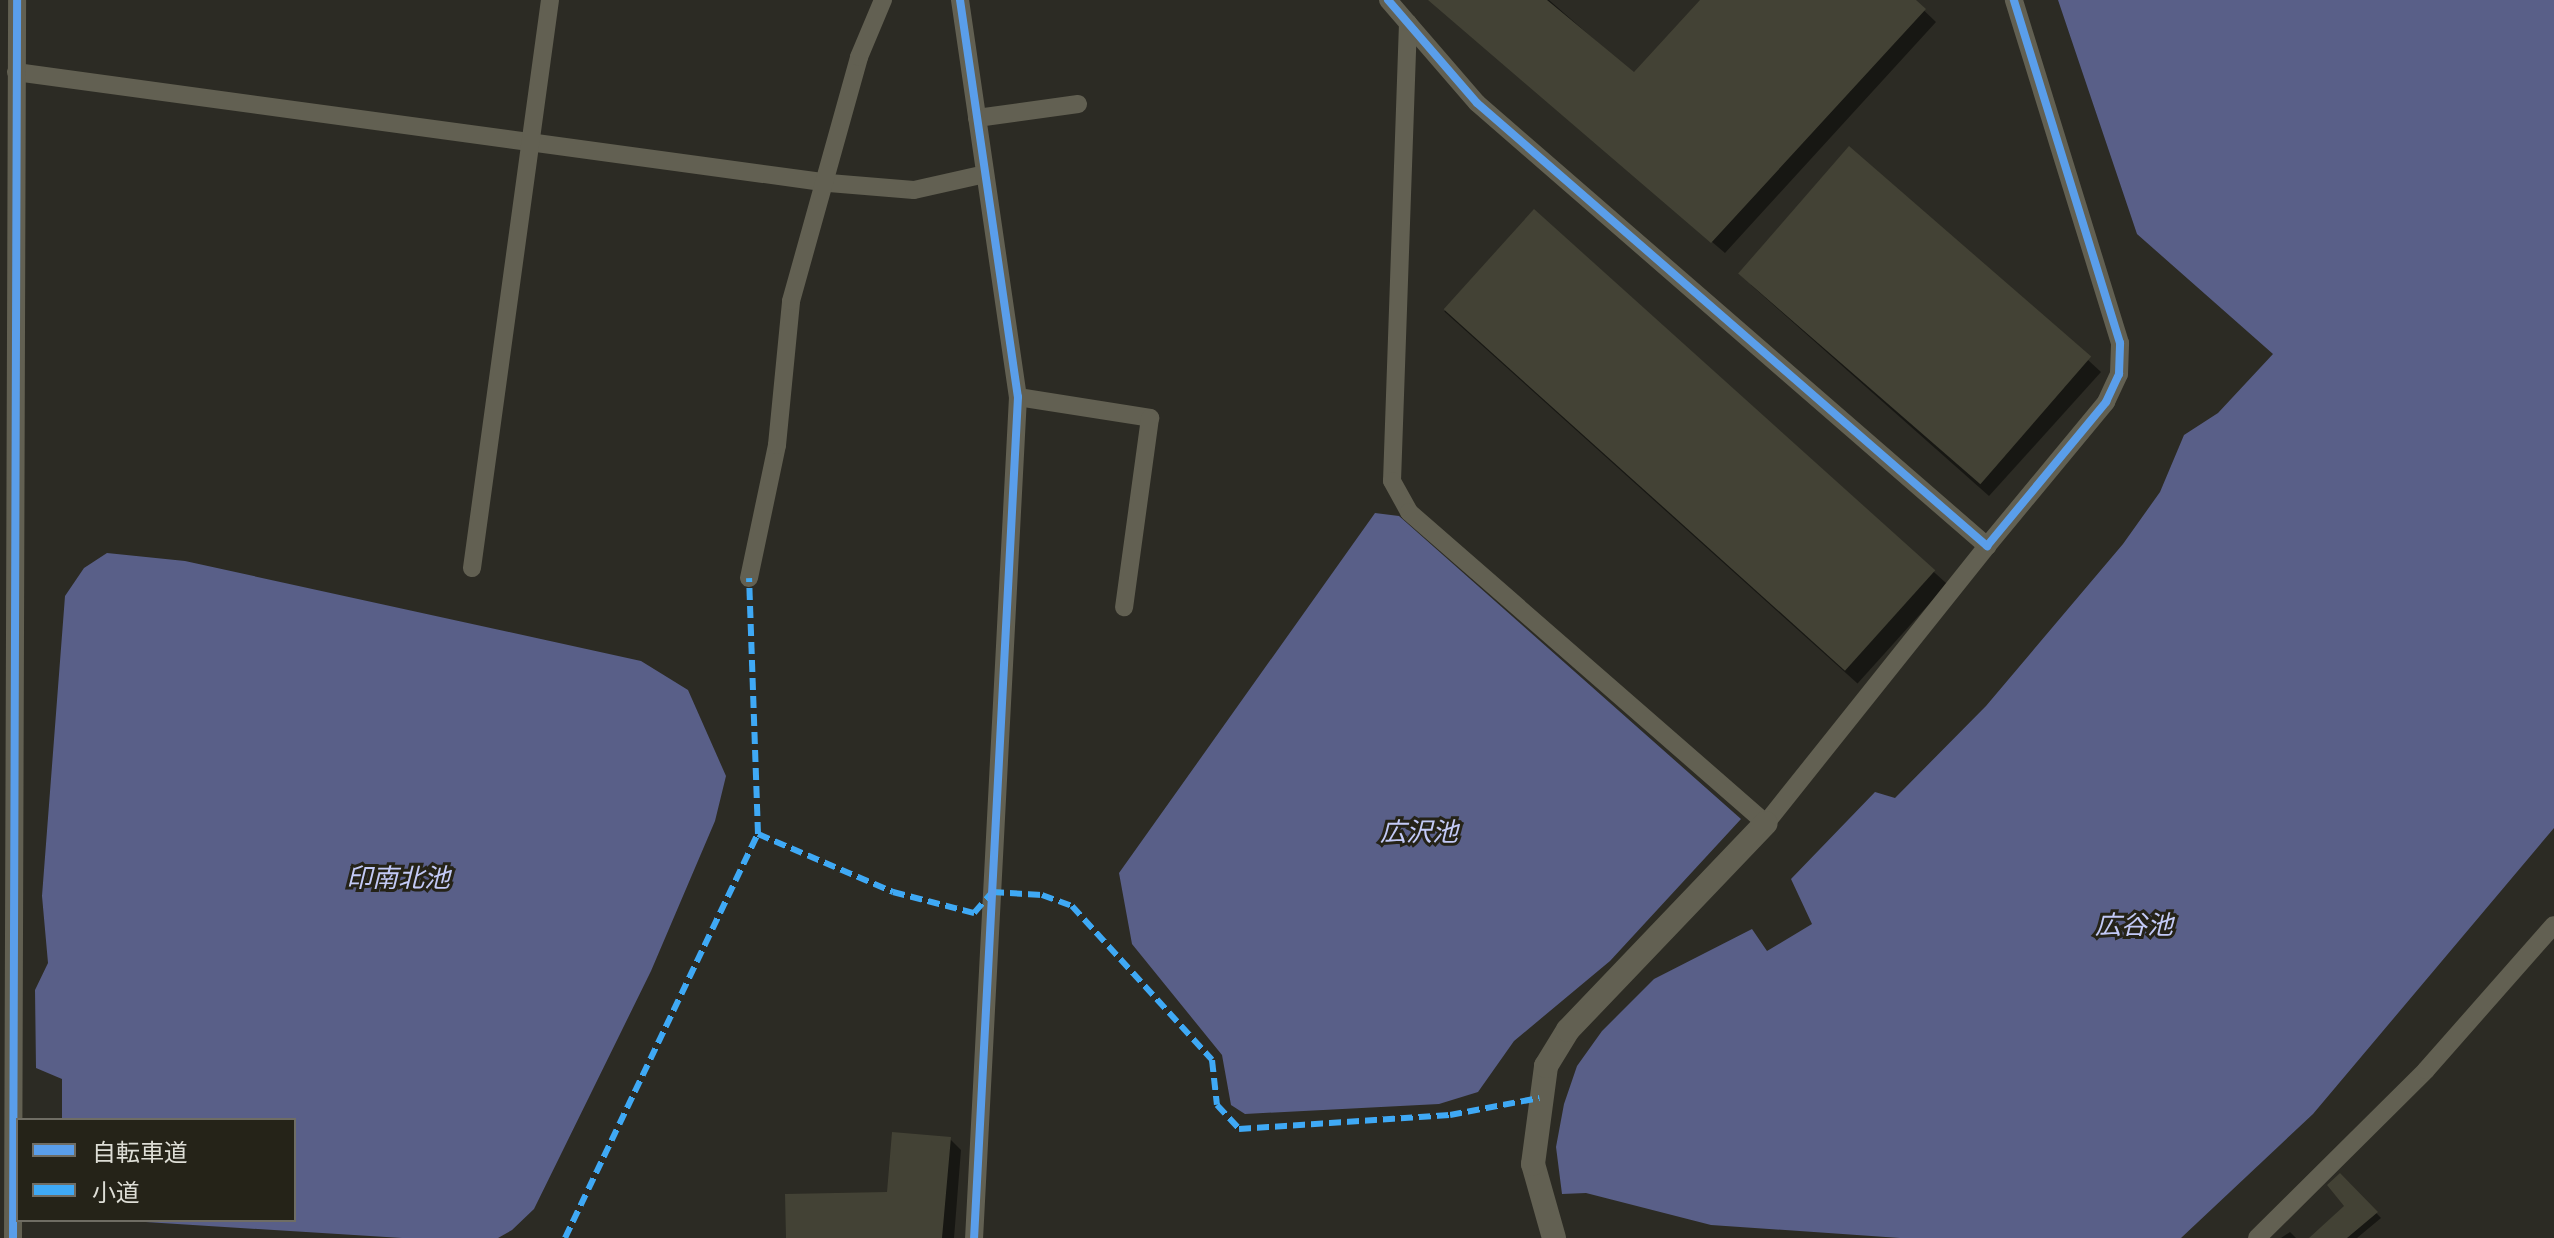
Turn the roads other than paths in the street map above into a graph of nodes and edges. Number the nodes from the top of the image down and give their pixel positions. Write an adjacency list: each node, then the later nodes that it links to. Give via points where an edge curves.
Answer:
1 (17, 0): 8 (street)
2 (550, 0): 11 (street)
3 (883, 0): 13 (street, via 859,57)
4 (960, 0): 10 (street)
5 (1388, 0): 7 (street)
6 (2014, 0): 15 (street, via 2119,359 2106,402)
7 (1408, 23): 15 (street, via 1477,103); 19 (street, via 1392,481 1409,512)
8 (16, 72): 11 (street); 21 (street)
9 (1078, 104): 10 (street)
10 (977, 118): 12 (street)
11 (531, 140): 13 (street); 16 (street)
12 (985, 174): 13 (street, via 914,190); 14 (street)
13 (829, 183): 17 (street, via 791,301 777,445)
14 (1018, 397): 18 (street, via 1150,418); 22 (street)
15 (1987, 546): 19 (street)
16 (472, 568)
17 (749, 578)
18 (1124, 607)
19 (1766, 823): 23 (street, via 1568,1030 1546,1066 1533,1164)
20 (2554, 925): 24 (street, via 2426,1070)
21 (13, 1238)
22 (974, 1238)
23 (1554, 1238)
24 (2257, 1238)

